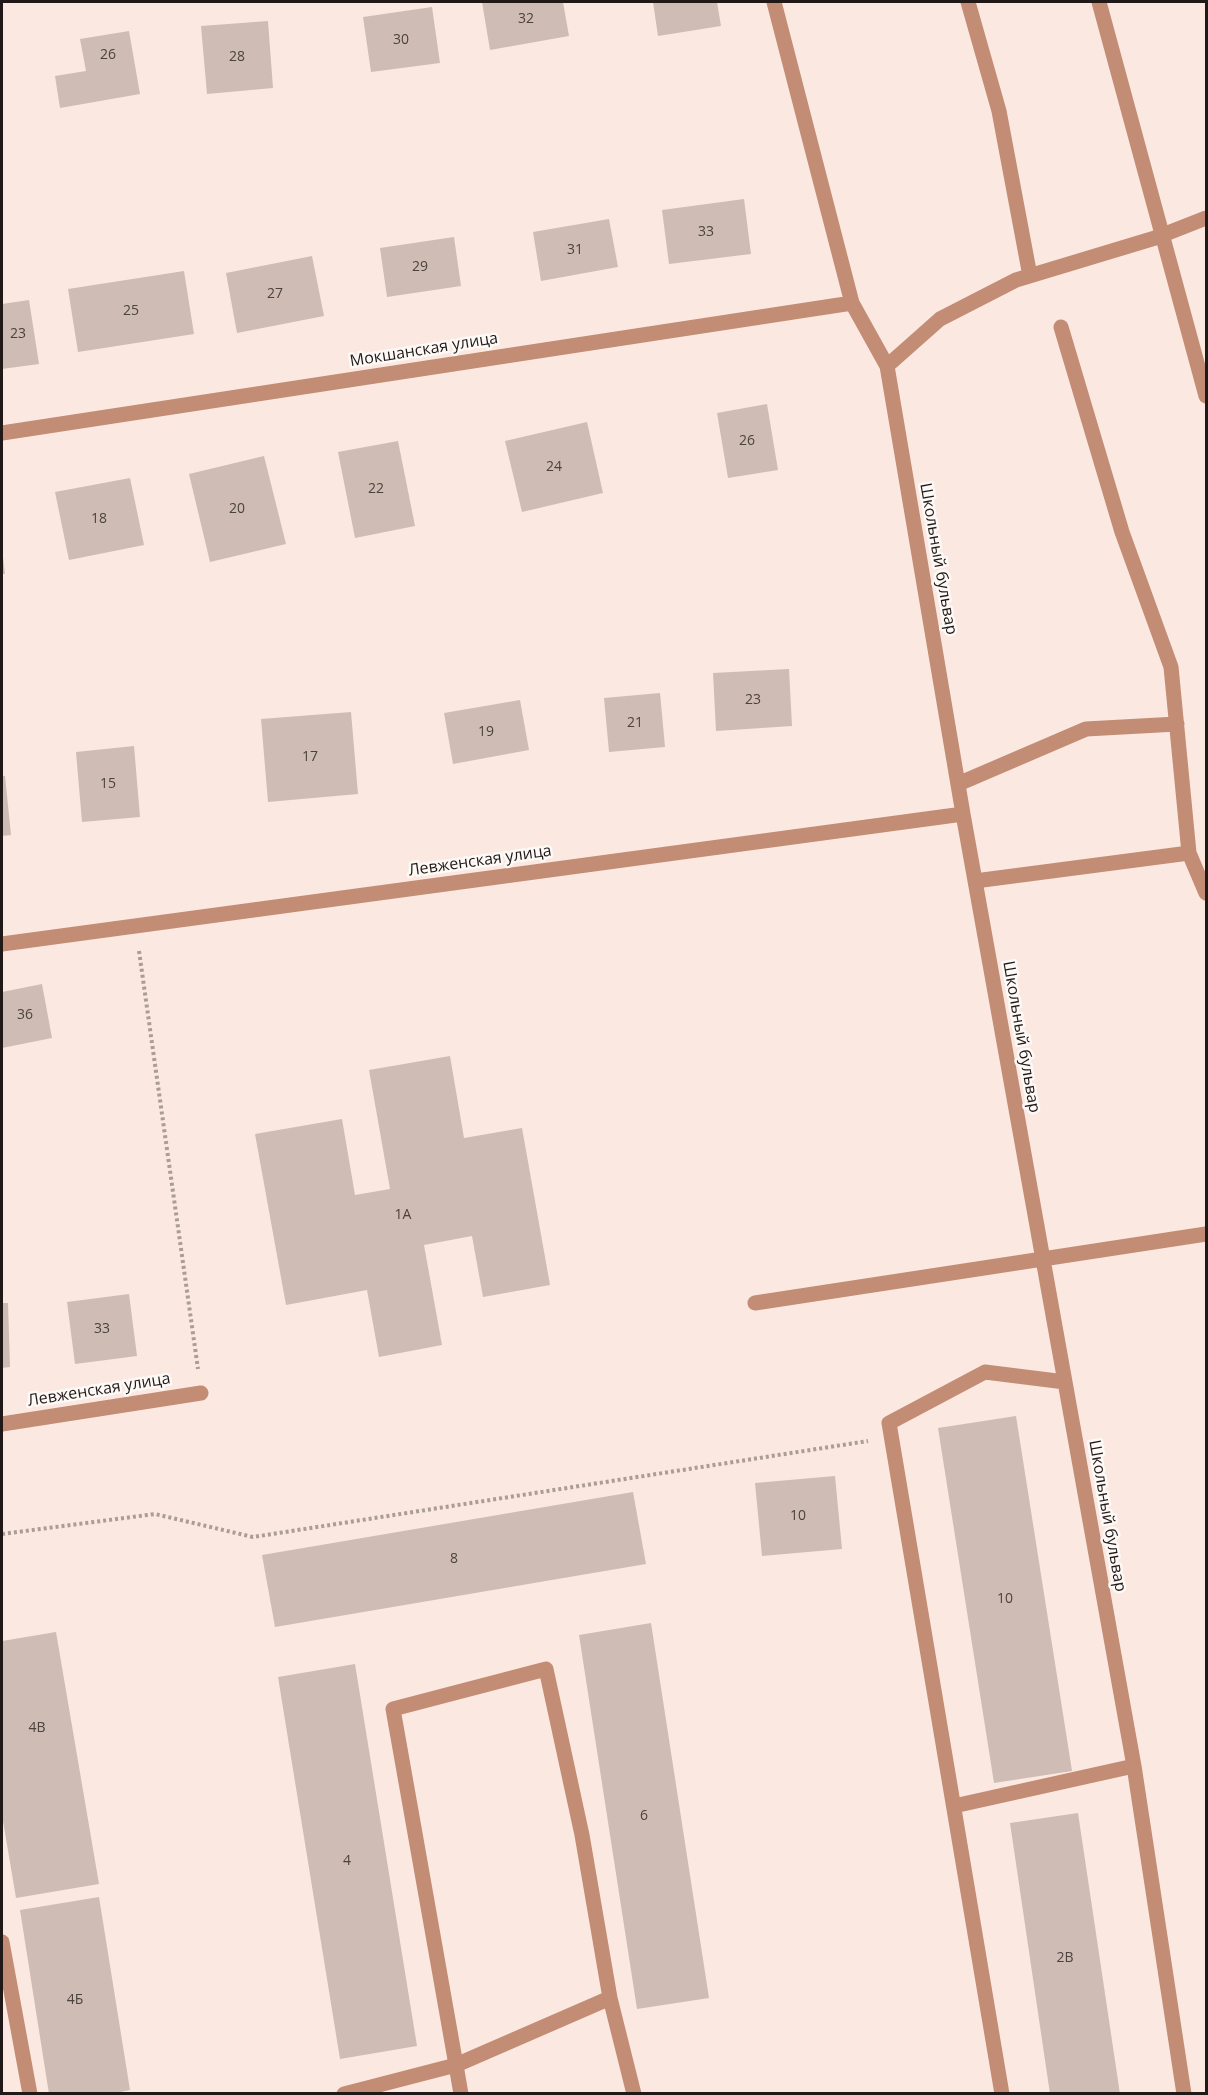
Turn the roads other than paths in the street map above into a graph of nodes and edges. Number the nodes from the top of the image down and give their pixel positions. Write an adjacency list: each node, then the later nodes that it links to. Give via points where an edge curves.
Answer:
1 (774, 2): 7 (street, Школьный бульвар)
2 (968, 2): 6 (street, via 999,111)
3 (1099, 2): 5 (street)
4 (1206, 218): 5 (street)
5 (1163, 235): 6 (street); 10 (street)
6 (1030, 276): 9 (street, via 940,319)
7 (852, 303): 9 (street, Школьный бульвар); 11 (street, Мокшанская улица)
8 (1061, 327): 12 (street, via 1122,532 1171,667)
9 (887, 366): 13 (street, Школьный бульвар)
10 (1206, 396)
11 (2, 433)
12 (1177, 723): 13 (street, via 1086,729); 15 (street)
13 (958, 784): 14 (street, Школьный бульвар)
14 (963, 814): 16 (street, Школьный бульвар); 18 (street, Левженская улица)
15 (1189, 853): 16 (street); 17 (street)
16 (975, 881): 20 (street, Школьный бульвар)
17 (1206, 894)
18 (2, 944)
19 (1206, 1234): 20 (street)
20 (1042, 1259): 21 (street); 22 (street, Школьный бульвар)
21 (755, 1303)
22 (1065, 1382): 25 (street, Школьный бульвар); 26 (street, via 985,1372 889,1423)
23 (201, 1393): 24 (street, Левженская улица)
24 (2, 1424)
25 (1134, 1766): 26 (street); 35 (street, Школьный бульвар)
26 (954, 1806): 34 (street)
27 (2, 1942): 30 (street)
28 (610, 1998): 29 (street); 29 (street, via 582,1835 546,1669 393,1709); 33 (street)
29 (456, 2065): 31 (street); 32 (street)
30 (30, 2094)
31 (344, 2094)
32 (461, 2094)
33 (634, 2094)
34 (1002, 2094)
35 (1184, 2094)

